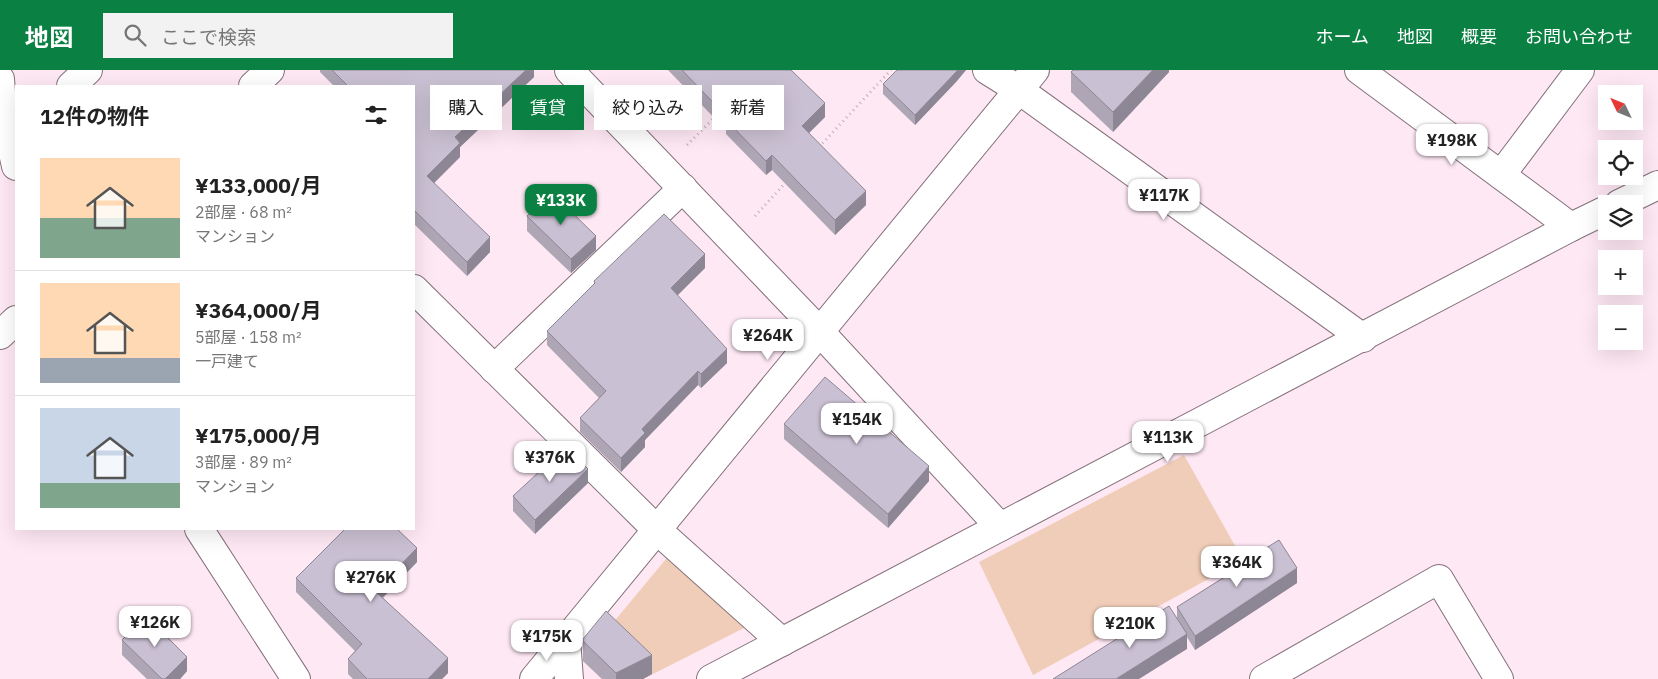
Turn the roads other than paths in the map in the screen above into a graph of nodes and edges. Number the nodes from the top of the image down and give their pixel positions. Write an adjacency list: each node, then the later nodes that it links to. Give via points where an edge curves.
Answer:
1 (88, 70): 8 (street)
2 (270, 70): 9 (street)
3 (569, 70): 15 (street)
4 (987, 70): 7 (street)
5 (1359, 70): 13 (street)
6 (1580, 70): 13 (street)
7 (1027, 80): 21 (street); 23 (street)
8 (72, 85)
9 (254, 85)
10 (1, 97): 11 (street)
11 (13, 134): 12 (street)
12 (15, 155)
13 (1501, 175): 18 (street)
14 (1658, 185): 16 (street)
15 (683, 188): 21 (street); 24 (street)
16 (1637, 195)
17 (1598, 214): 18 (street)
18 (1571, 227): 23 (street)
19 (415, 290): 24 (street)
20 (15, 321): 22 (street)
21 (820, 332): 25 (street); 27 (street)
22 (0, 335)
23 (1363, 338): 25 (street)
24 (494, 369): 27 (street)
25 (1000, 527): 29 (street)
26 (200, 530): 30 (street)
27 (657, 530): 28 (street); 29 (street)
28 (566, 640): 31 (street); 32 (street)
29 (782, 642): 33 (street)
30 (296, 679)
31 (534, 679)
32 (570, 679)
33 (711, 679)
34 (1264, 679): 35 (street, via 1439,579)
35 (1499, 679)

